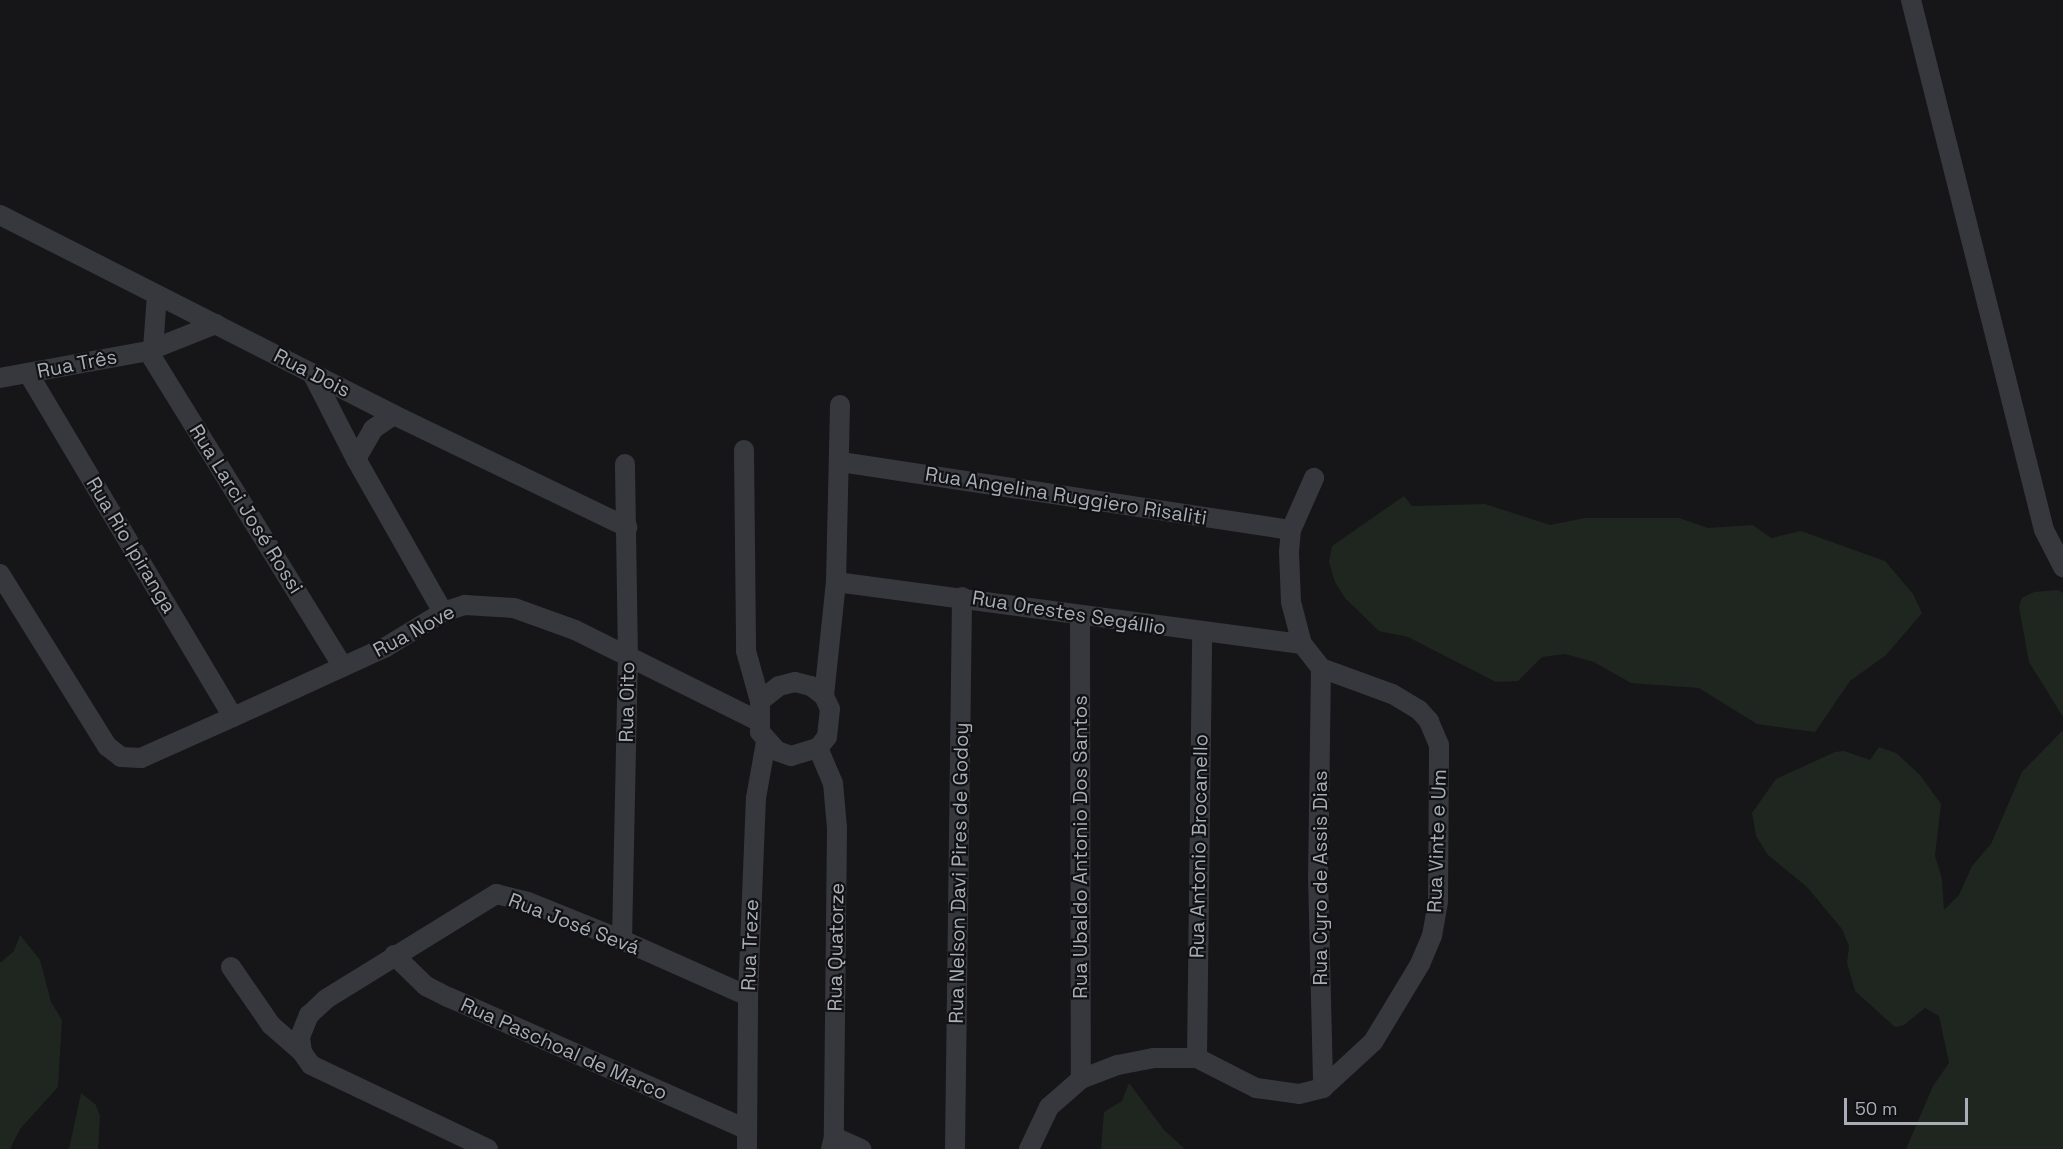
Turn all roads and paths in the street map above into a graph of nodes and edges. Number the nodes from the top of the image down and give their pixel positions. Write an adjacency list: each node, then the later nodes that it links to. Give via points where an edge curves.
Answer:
1 (1911, 0): 18 (street, via 2044,530)
2 (0, 215): 3 (street, Rua Dois)
3 (158, 295): 4 (street, Rua Dois); 5 (street)
4 (216, 324): 5 (street, Rua Três); 7 (street, Rua Dois)
5 (151, 350): 6 (street, Rua Três); 27 (street, Rua Larci José Rossi)
6 (28, 373): 8 (street, Rua Três); 31 (street, Rua Rio Ipiranga)
7 (312, 373): 10 (street, Rua Dois); 12 (street)
8 (0, 378)
9 (840, 405): 13 (street)
10 (394, 415): 12 (street, via 373,429); 16 (street, Rua Dois)
11 (744, 450): 30 (street, via 746,651)
12 (356, 459): 22 (street)
13 (842, 462): 17 (street, Rua Angelina Ruggiero Risaliti); 20 (street)
14 (625, 464): 16 (street, Rua Oito)
15 (1314, 478): 17 (street)
16 (627, 527): 26 (street, Rua Oito)
17 (1291, 530): 25 (street, via 1291,602)
18 (2063, 567)
19 (0, 574): 31 (street, Rua Nove, via 107,746 121,757 141,758)
20 (836, 582): 21 (street, Rua Orestes Segállio); 29 (street)
21 (962, 597): 23 (street, Rua Orestes Segállio); 48 (street, Rua Nelson Davi Pires de Godoy)
22 (443, 612): 26 (street, Rua Nove, via 465,605 514,608 575,630); 27 (street, Rua Nove)
23 (1080, 615): 24 (street, Rua Orestes Segállio); 41 (street, Rua Ubaldo Antonio Dos Santos)
24 (1202, 633): 25 (street, Rua Orestes Segállio); 40 (street, Rua Antonio Brocanello)
25 (1302, 644): 28 (street)
26 (628, 658): 32 (street, Rua Nove); 35 (street, Rua Oito)
27 (343, 667): 31 (street, Rua Nove)
28 (1321, 669): 42 (street, Rua Cyro de Assis Dias, via 1318,876); 42 (street, Rua Vinte e Um, via 1392,694 1419,710 1439,745 1440,767 1438,901 1432,936 1420,964 1373,1042)
29 (824, 696): 30 (street, via 811,686 795,682 779,686); 34 (street, via 832,723)
30 (760, 701): 32 (street)
31 (233, 717)
32 (758, 721): 33 (street)
33 (766, 742): 34 (street, via 791,756); 38 (street, Rua Treze, via 756,798)
34 (818, 748): 44 (street, Rua Quatorze, via 833,783 837,828)
35 (622, 940): 36 (street, Rua José Sevá, via 528,902 496,894); 38 (street, Rua José Sevá)
36 (394, 955): 39 (street, Rua José Sevá, via 326,999 309,1015); 43 (street, Rua Paschoal de Marco, via 408,972 448,997)
37 (231, 966): 39 (street, via 271,1025)
38 (748, 996): 43 (street, Rua Treze)
39 (301, 1045): 45 (street, via 311,1065 331,1077)
40 (1197, 1058): 41 (street, via 1145,1059); 42 (street, via 1256,1088 1299,1094)
41 (1081, 1079): 49 (street, via 1049,1107)
42 (1323, 1088)
43 (744, 1128): 46 (street, Rua Treze)
44 (833, 1143): 47 (street)
45 (488, 1149)
46 (747, 1149)
47 (861, 1149)
48 (955, 1149)
49 (1029, 1149)

